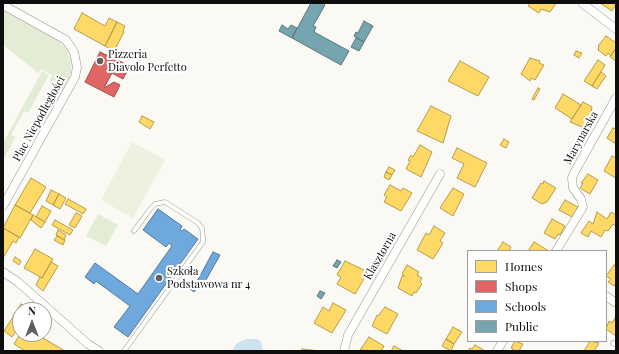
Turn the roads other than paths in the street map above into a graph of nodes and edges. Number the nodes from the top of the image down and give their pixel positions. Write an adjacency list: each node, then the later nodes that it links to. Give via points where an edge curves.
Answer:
1 (582, 3): 3 (street)
2 (3, 5): 6 (street, Plac Niepodległości, via 66,40 74,52 77,67 75,76)
3 (616, 29)
4 (616, 98): 8 (street, Marynarska, via 572,178 573,188 581,199 583,208)
5 (440, 174): 15 (street, Klasztorna, via 348,335)
6 (3, 206)
7 (134, 231): 14 (lane, via 155,204 165,202 198,223 202,228 203,238)
8 (557, 250)
9 (3, 272): 13 (street)
10 (607, 297): 11 (street)
11 (616, 303)
12 (502, 342): 16 (street)
13 (99, 351)
14 (124, 351)
15 (344, 351)
16 (497, 351)

